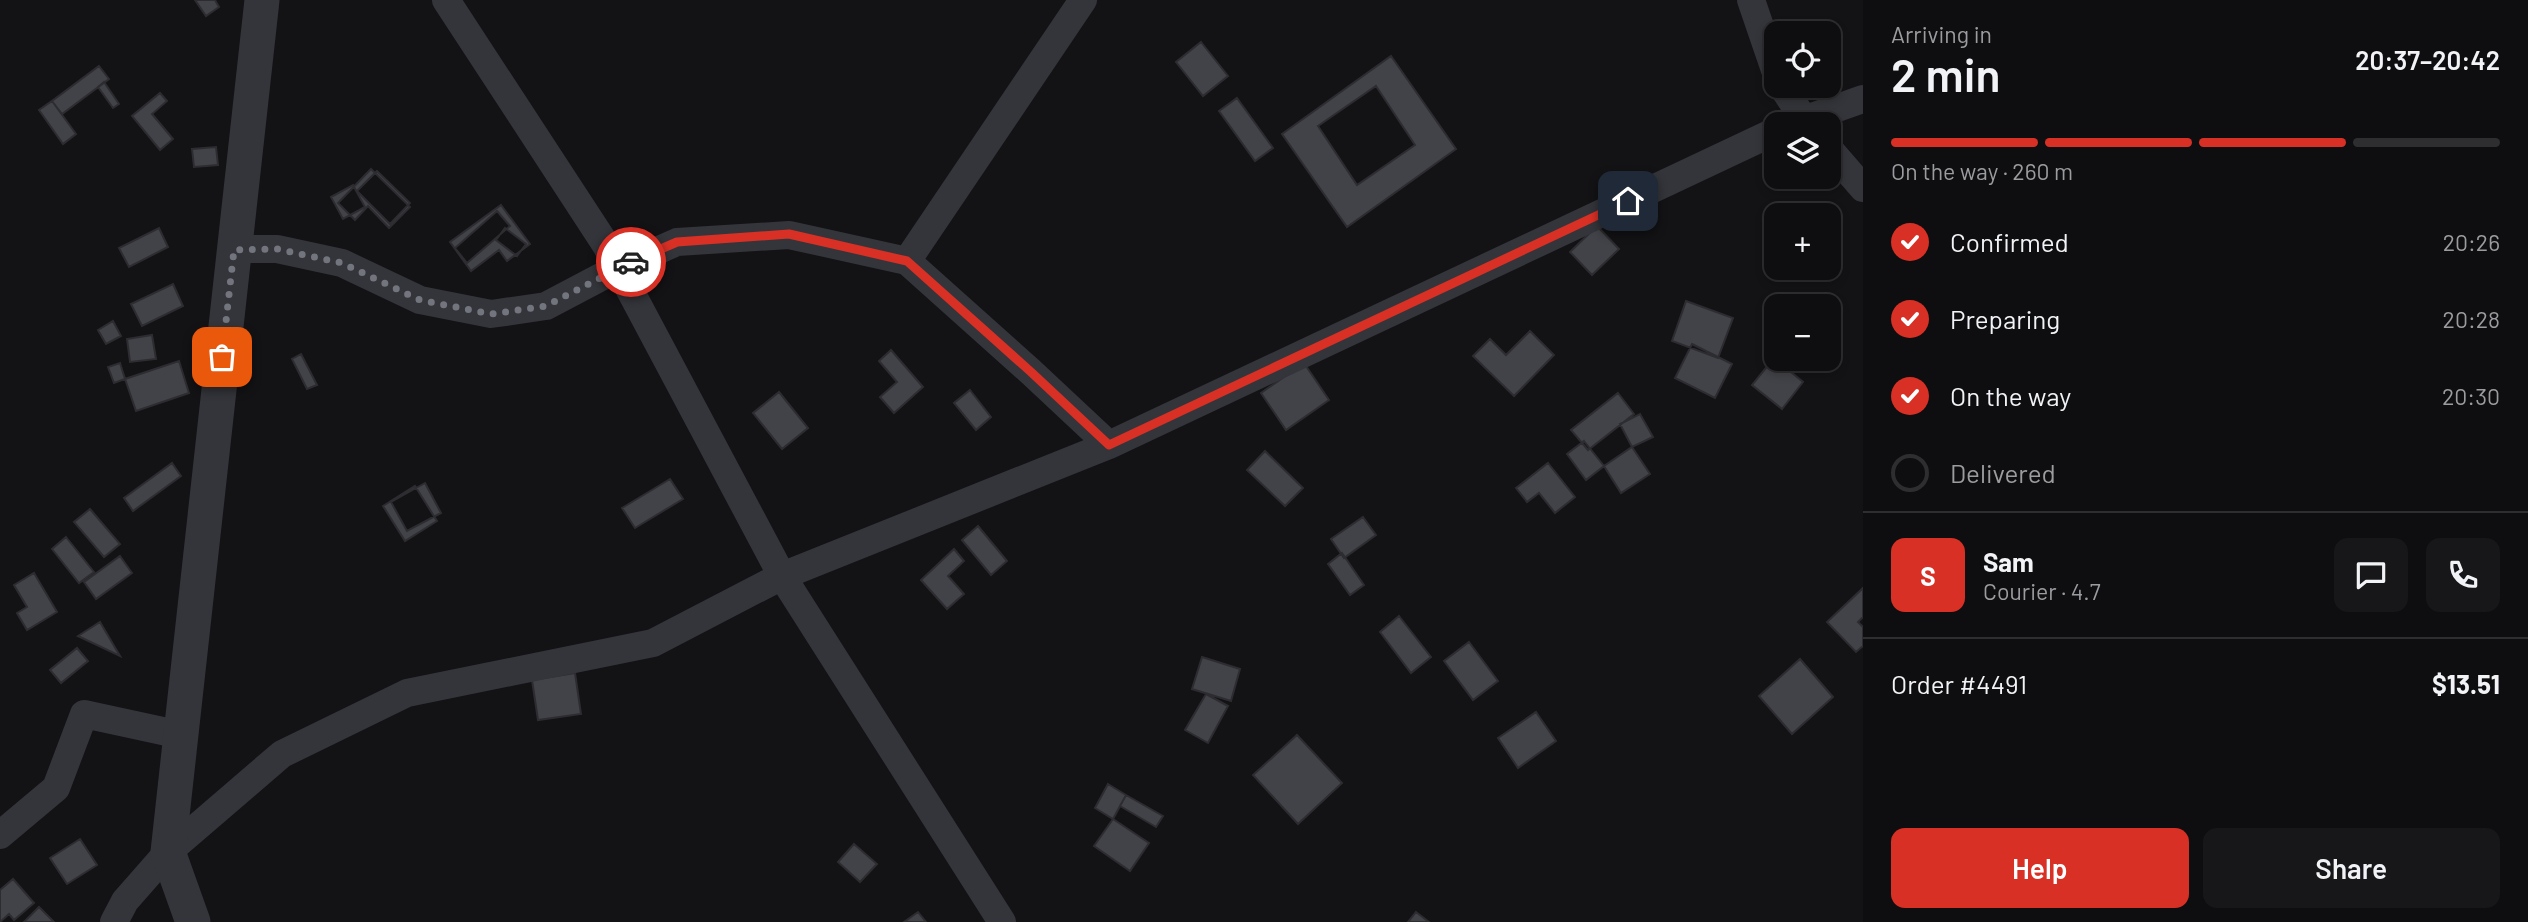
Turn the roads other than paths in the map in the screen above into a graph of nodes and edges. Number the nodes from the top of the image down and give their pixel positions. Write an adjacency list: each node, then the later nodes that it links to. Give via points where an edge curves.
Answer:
1 (262, 0): 11 (street)
2 (446, 0): 13 (street)
3 (1083, 0): 12 (street)
4 (1751, 0): 5 (street)
5 (1764, 38)
6 (1863, 100): 7 (street)
7 (1830, 112)
8 (1764, 137): 14 (street)
9 (1841, 163): 10 (street)
10 (1863, 188)
11 (234, 250): 13 (street, via 277,249 342,263 420,300 491,314 546,306); 16 (street)
12 (907, 261): 13 (street, via 789,234 677,242); 14 (street)
13 (618, 268): 15 (street)
14 (1109, 445): 15 (street)
15 (782, 576): 18 (street, via 653,643 407,693 282,754); 21 (street)
16 (181, 735): 17 (street, via 84,714 56,788); 18 (street)
17 (0, 835)
18 (168, 852): 19 (street, via 125,901); 20 (street)
19 (114, 922)
20 (193, 922)
21 (1002, 922)

